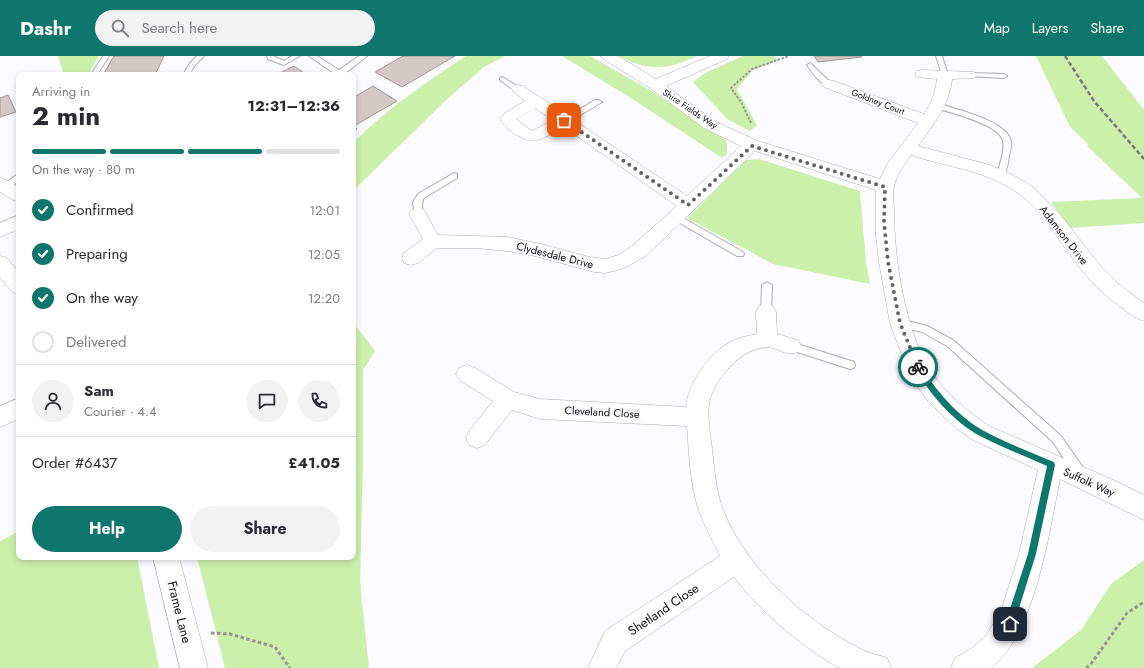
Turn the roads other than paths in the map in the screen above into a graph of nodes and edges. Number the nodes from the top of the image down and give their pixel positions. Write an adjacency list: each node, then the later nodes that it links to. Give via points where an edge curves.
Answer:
1 (106, 56): 11 (lane)
2 (201, 56): 12 (lane)
3 (270, 56): 4 (lane, via 284,63)
4 (297, 56)
5 (312, 56): 13 (lane)
6 (364, 56): 14 (lane)
7 (608, 56): 21 (street, Shire Fields Way)
8 (722, 56): 21 (street)
9 (939, 56): 16 (lane)
10 (810, 65): 20 (lane)
11 (96, 72)
12 (188, 72)
13 (336, 72)
14 (341, 72)
15 (922, 74): 16 (street)
16 (945, 75): 17 (street); 25 (street, via 943,93)
17 (969, 75): 18 (lane)
18 (1004, 76)
19 (502, 78): 22 (lane)
20 (829, 84): 27 (street, Goldney Court, via 839,95)
21 (655, 85): 28 (street, Shire Fields Way, via 710,125)
22 (518, 89): 23 (street)
23 (536, 101): 26 (street); 26 (street, via 510,116 510,123 529,136 535,136)
24 (598, 102): 26 (lane)
25 (938, 106): 27 (street); 30 (lane, via 992,125 1005,135 1008,140)
26 (564, 120): 33 (street)
27 (927, 121): 29 (street)
28 (752, 146): 32 (street, Shire Fields Way); 33 (street, Clydesdale Drive)
29 (908, 148): 30 (street, Adamson Drive, via 934,157 970,164); 32 (street, via 894,167)
30 (1000, 175): 44 (street, Adamson Drive, via 1037,200 1102,282)
31 (454, 176): 34 (lane, via 421,196 417,202)
32 (885, 187): 45 (street, Suffolk Way, via 885,242)
33 (682, 211): 37 (street, Clydesdale Drive, via 632,256 609,265 588,264 516,245); 38 (lane)
34 (418, 214): 37 (street)
35 (16, 223): 36 (street)
36 (0, 231)
37 (433, 241): 39 (street)
38 (740, 254)
39 (411, 258)
40 (0, 263): 41 (street)
41 (16, 283)
42 (767, 285): 43 (lane)
43 (766, 312): 46 (street)
44 (1144, 313)
45 (900, 323): 55 (street, Suffolk Way, via 914,361 923,377 949,408 981,433); 56 (lane, via 924,329 950,343 1057,439)
46 (767, 339): 47 (street); 53 (street, via 740,347 721,362 698,398)
47 (791, 346): 48 (lane)
48 (850, 365)
49 (467, 374): 50 (street, Cleveland Close)
50 (508, 399): 53 (street, Cleveland Close, via 540,409); 54 (street)
51 (16, 409): 52 (street)
52 (0, 417)
53 (697, 417): 59 (street, via 704,483 711,508)
54 (477, 438)
55 (1051, 465): 56 (street, Suffolk Way); 63 (street, via 1032,554 1010,624 993,649 981,660)
56 (1083, 478): 57 (street, Suffolk Way)
57 (1144, 508)
58 (167, 560): 60 (street, Frame Lane)
59 (736, 560): 61 (street, Shetland Close, via 615,640); 62 (street, via 773,603 796,622 844,655)
60 (194, 668)
61 (602, 668)
62 (876, 668)
63 (965, 668)

